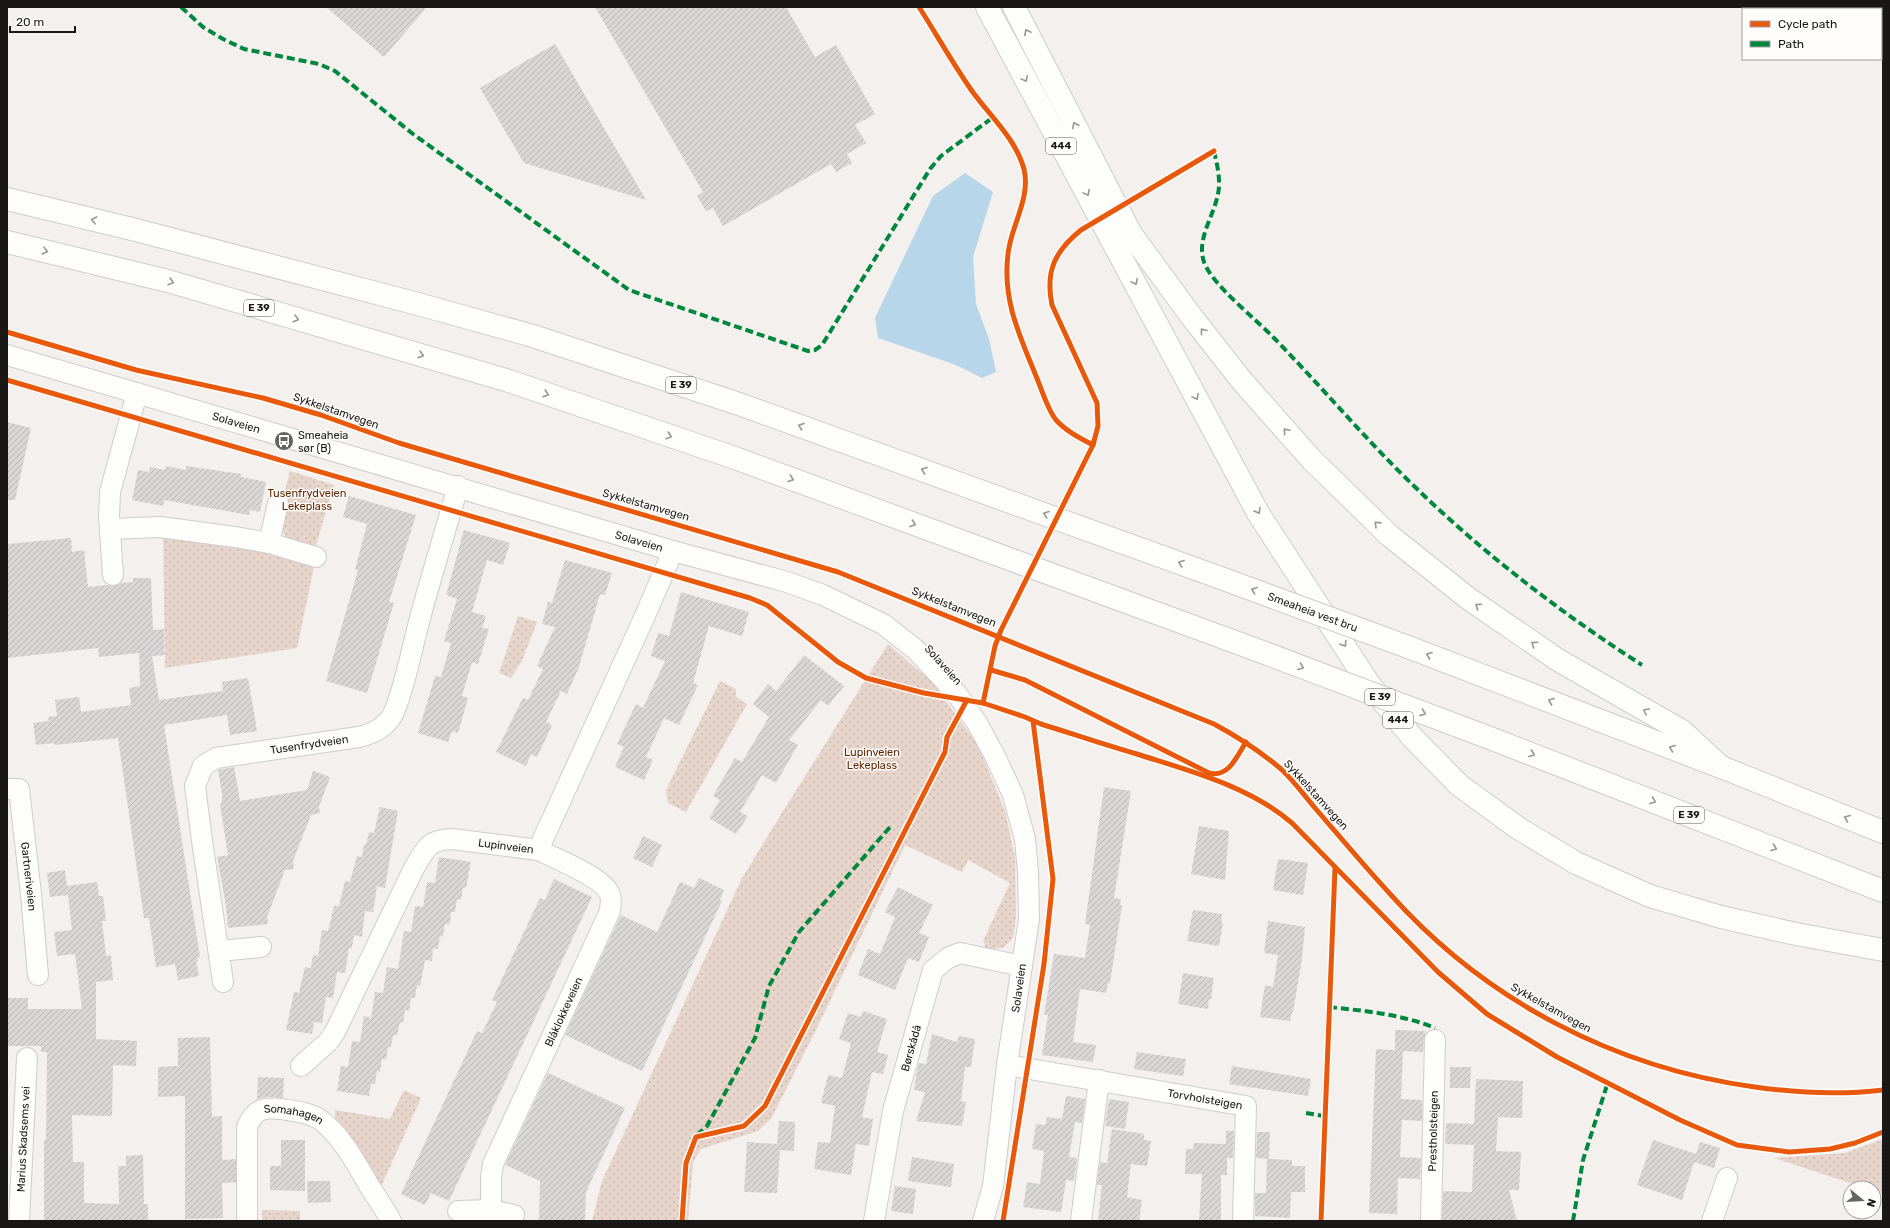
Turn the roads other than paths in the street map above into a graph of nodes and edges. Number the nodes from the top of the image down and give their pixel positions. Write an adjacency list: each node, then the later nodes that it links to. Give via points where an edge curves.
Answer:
1 (987, 7): 4 (highway, 444, one-way to 4)
2 (1014, 7): 4 (highway, 444, one-way to 2)
3 (7, 199): 15 (highway, Smeaheia vest bru / E 39, one-way to 3, bridge, via 1408,647 739,404 533,336 170,239)
4 (1124, 241): 15 (highway, 444, one-way to 4, via 1682,731 1558,660 1469,600 1390,536 1312,460); 21 (highway, 444, one-way to 21, via 1258,513 1369,684 1412,737 1459,785 1518,828 1576,863 1650,896 1729,919)
5 (7, 242): 19 (highway, E 39, one-way to 19, bridge, via 168,281 509,381 735,458 1496,740)
6 (7, 355): 7 (street, Solaveien)
7 (137, 393): 8 (street, Solaveien); 10 (street, via 110,492)
8 (458, 486): 12 (street, Solaveien); 22 (street, Tusenfrydveien, via 436,557 402,687 393,714 386,724 371,734 359,737 216,758 202,766 196,786)
9 (278, 503): 11 (street)
10 (111, 529): 11 (street, via 160,527); 14 (street)
11 (269, 543): 13 (street)
12 (672, 551): 18 (street, Lupinveien); 23 (street, Solaveien, via 787,582 823,595 882,624 915,649 957,694 977,723 1014,795 1025,839 1029,919)
13 (316, 558)
14 (113, 574)
15 (1721, 767): 17 (highway, E 39, one-way to 15)
16 (7, 789): 24 (street, Gartneriveien, via 19,789)
17 (1883, 832)
18 (538, 850): 29 (street, Lupinveien, via 452,839 438,840 427,847 414,868 335,1032 328,1042); 32 (street, Blåklokkeveien, via 604,885 611,896 610,911 493,1164)
19 (1883, 891)
20 (261, 947): 22 (street)
21 (1883, 950)
22 (219, 951): 25 (street, Tusenfrydveien)
23 (1022, 966): 28 (street, Solaveien); 38 (street, Børskådå, via 960,953 948,958 933,970 893,1111)
24 (38, 975)
25 (223, 982)
26 (1435, 1040): 42 (street, Prestholsteigen)
27 (27, 1058): 35 (street, Marius Skadsems vei)
28 (1007, 1065): 30 (street, Torvholsteigen); 39 (street, Solaveien, via 993,1186)
29 (300, 1066)
30 (1099, 1080): 40 (street); 41 (street, Torvholsteigen, via 1246,1106)
31 (1727, 1178): 43 (street)
32 (491, 1210): 33 (street); 34 (street)
33 (458, 1211)
34 (514, 1215)
35 (19, 1221)
36 (247, 1221): 37 (street, Somahagen, via 247,1127 252,1115 259,1111 276,1109 300,1112 318,1119 336,1135)
37 (391, 1221)
38 (874, 1221)
39 (983, 1221)
40 (1081, 1221)
41 (1243, 1221)
42 (1431, 1221)
43 (1712, 1221)

